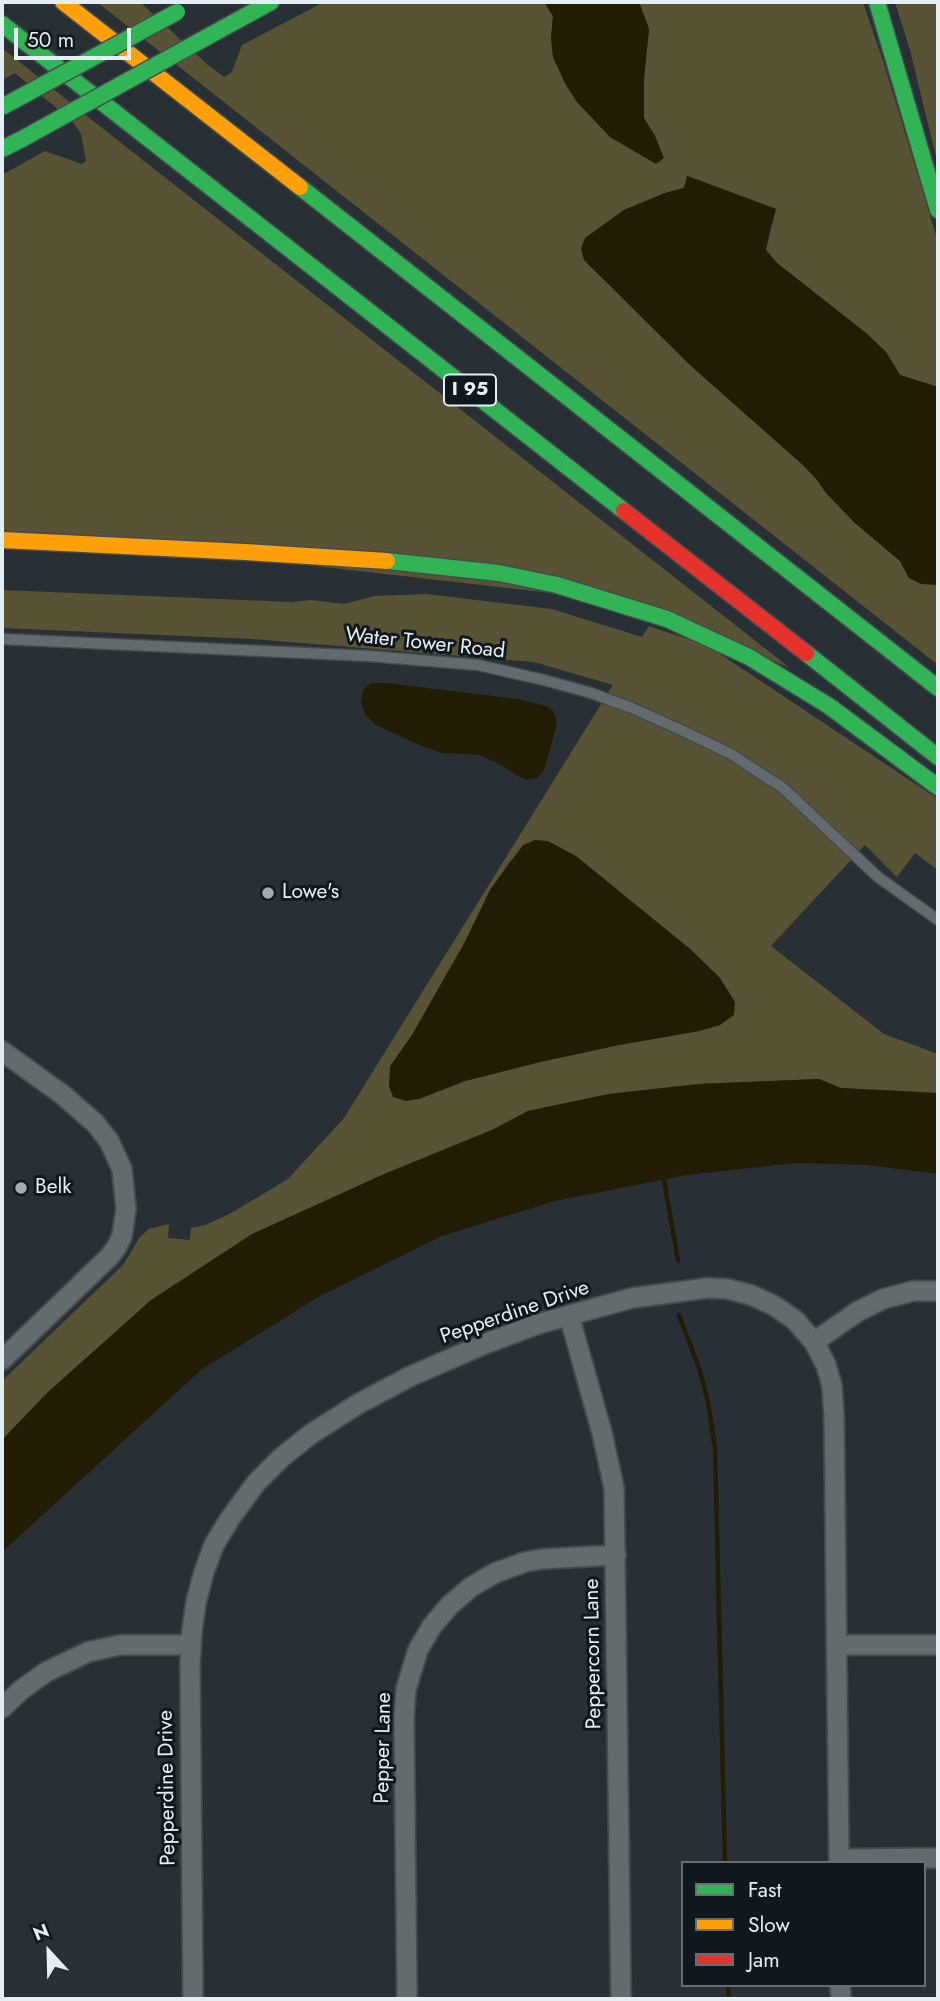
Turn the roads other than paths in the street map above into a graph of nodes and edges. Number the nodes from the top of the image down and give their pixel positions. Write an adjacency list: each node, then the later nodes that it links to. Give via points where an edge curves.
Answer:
1 (63, 2): 11 (main road, I 95)
2 (271, 2): 7 (main road, bridge)
3 (877, 2): 8 (main road)
4 (182, 10): 6 (main road, bridge)
5 (2, 24): 12 (main road, I 95)
6 (2, 107)
7 (2, 149)
8 (938, 210)
9 (2, 540): 13 (main road, via 424,564 499,573 575,590 667,619 749,657 830,706)
10 (2, 639): 14 (lane, Water Tower Road, via 478,665 591,693 730,754 775,783 878,877)
11 (938, 688)
12 (938, 757)
13 (938, 787)
14 (938, 920)
15 (2, 1051): 19 (street, via 96,1124 122,1169 126,1209 122,1237 109,1257)
16 (938, 1291): 18 (street, via 883,1299)
17 (569, 1315): 18 (street, Pepperdine Drive, via 650,1295 717,1288 740,1291 774,1305); 20 (street, Peppercorn Lane, via 611,1473); 21 (street, Pepperdine Drive, via 411,1376 332,1420 282,1457 241,1502 214,1545 196,1602)
18 (814, 1342): 22 (street, Pepperdine Drive, via 829,1376 834,1403)
19 (2, 1360)
20 (616, 1555): 28 (street, Pepper Lane, via 542,1559 495,1573 450,1605 418,1650 404,1719); 29 (street, Peppercorn Lane)
21 (191, 1645): 24 (street, via 120,1645 88,1652 46,1672); 27 (street, Pepperdine Drive)
22 (837, 1645): 23 (street); 26 (street, Pepperdine Drive)
23 (938, 1645)
24 (2, 1708)
25 (938, 1857): 26 (street)
26 (839, 1861)
27 (193, 1999)
28 (407, 1999)
29 (621, 1999)

